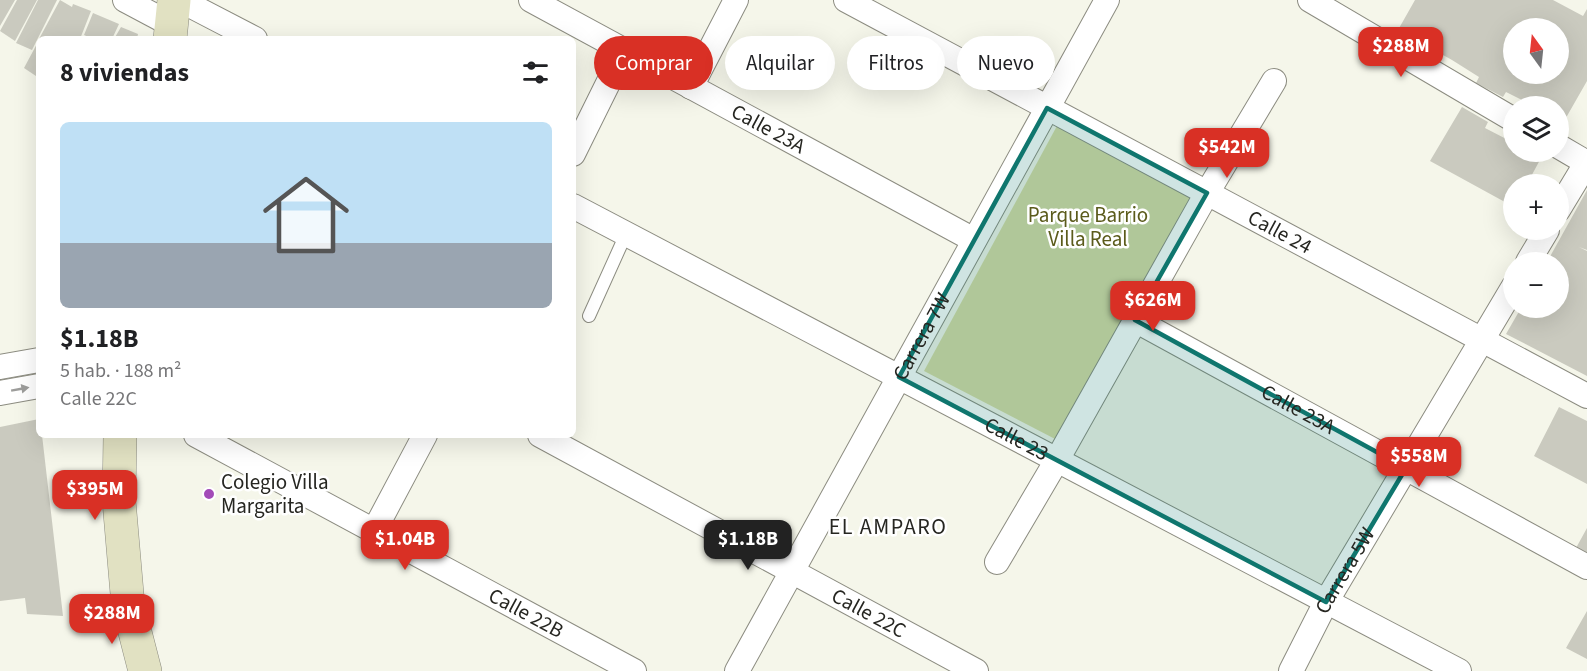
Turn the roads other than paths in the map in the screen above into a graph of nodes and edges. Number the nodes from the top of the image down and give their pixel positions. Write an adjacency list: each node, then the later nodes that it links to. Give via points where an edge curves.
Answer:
1 (125, 0): 7 (street)
2 (531, 0): 9 (street, Calle 23A)
3 (736, 0): 10 (street)
4 (846, 0): 14 (street, Calle 24)
5 (1107, 0): 14 (street, Carrera 7W)
6 (1310, 0): 15 (street)
7 (174, 16): 8 (street)
8 (244, 36)
9 (597, 36)
10 (713, 44)
11 (1274, 81): 20 (street)
12 (605, 90): 16 (street)
13 (697, 90): 23 (street, Calle 23A)
14 (1047, 108): 20 (street, Calle 24); 23 (street, Carrera 7W)
15 (1503, 114)
16 (576, 148)
17 (1569, 152): 18 (street)
18 (1587, 163): 19 (street)
19 (1569, 192)
20 (1207, 193): 26 (street); 27 (street, Calle 24)
21 (576, 208): 22 (street, Calle 23)
22 (626, 234): 25 (lane); 30 (street, Calle 23)
23 (974, 240): 30 (street, Carrera 7W)
24 (1503, 305): 27 (street, Carrera 5W)
25 (589, 316)
26 (1135, 320): 38 (street); 39 (street, Calle 23A)
27 (1482, 340): 33 (street, Calle 24); 39 (street, Carrera 5W)
28 (36, 361): 29 (street)
29 (0, 367)
30 (899, 377): 38 (street, Calle 23); 43 (street, Carrera 7W)
31 (36, 387): 32 (street, one-way to 31)
32 (0, 393)
33 (1587, 396)
34 (120, 438): 45 (main road, via 118,501 128,605)
35 (202, 438): 40 (street, Calle 22B)
36 (423, 438): 40 (street)
37 (546, 438): 43 (street, Calle 22C)
38 (1057, 460): 41 (street); 44 (street, Calle 23)
39 (1406, 468): 42 (street, Calle 23A); 44 (street, Carrera 5W)
40 (374, 531): 46 (street, Calle 22B)
41 (997, 562)
42 (1587, 567)
43 (792, 571): 47 (street, Carrera 7W); 48 (street, Calle 22C)
44 (1326, 602): 49 (street, Carrera 5W); 50 (street, Calle 23)
45 (145, 671)
46 (634, 671)
47 (737, 671)
48 (976, 671)
49 (1291, 671)
50 (1459, 671)

